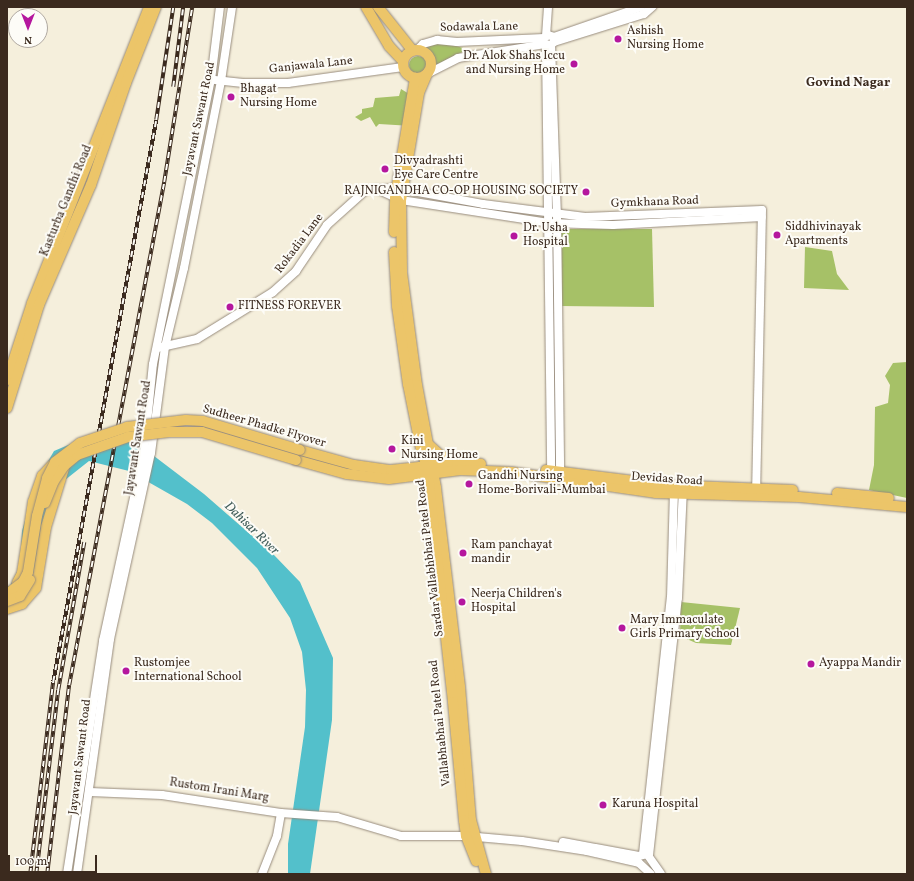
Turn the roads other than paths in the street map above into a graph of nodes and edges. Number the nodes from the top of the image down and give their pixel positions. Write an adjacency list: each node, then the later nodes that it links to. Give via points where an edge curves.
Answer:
1 (149, 7): 10 (main road, Kasturba Gandhi Road)
2 (156, 7): 10 (main road, Kasturba Gandhi Road)
3 (220, 7): 16 (street, Jayavant Sawant Road)
4 (232, 7): 17 (street, Jayavant Sawant Road)
5 (366, 7): 13 (main road)
6 (378, 7): 12 (main road)
7 (548, 7): 11 (street)
8 (553, 7): 11 (street)
9 (645, 8): 11 (street, Sodawala Lane)
10 (139, 40): 18 (main road, Kasturba Gandhi Road)
11 (549, 40): 12 (street, Sodawala Lane, via 437,40 423,44); 14 (street, Sodawala Lane, via 458,58); 21 (street)
12 (415, 51): 13 (main road); 14 (main road, via 424,52 430,59 431,68)
13 (401, 64): 15 (main road, via 407,74); 17 (street, Ganjawala Lane, via 288,83)
14 (427, 74): 15 (main road); 20 (main road, Sardar Vallabhbhai Patel Road, via 419,93)
15 (415, 78): 20 (main road, Sardar Vallabhbhai Patel Road)
16 (211, 80): 17 (street, Ganjawala Lane); 22 (street, Jayavant Sawant Road)
17 (220, 81): 22 (street, Jayavant Sawant Road, via 184,268)
18 (88, 177): 23 (main road, Kasturba Gandhi Road, via 32,303); 24 (main road, Kasturba Gandhi Road, via 44,292)
19 (375, 188): 20 (street, Gymkhana Road); 22 (street, Rokadia Lane, via 360,193 327,225 296,271 273,292 197,339)
20 (399, 194): 21 (street, Gymkhana Road); 25 (main road, Sardar Vallabhbhai Patel Road, via 396,306 410,403)
21 (553, 219): 30 (street); 35 (street, Gymkhana Road, via 762,214)
22 (161, 347): 33 (street, Jayavant Sawant Road, via 148,452)
23 (7, 380)
24 (7, 408)
25 (425, 447): 27 (main road); 28 (main road, via 420,460); 29 (main road, Sardar Vallabhbhai Patel Road)
26 (60, 464): 28 (main road, Sudheer Phadke Flyover, bridge, via 80,443 127,427 186,420 203,421 354,465 391,470); 31 (main road, Sudheer Phadke Flyover, bridge, via 77,455 128,437 169,432 202,432 347,474 389,479); 38 (main road, bridge, via 46,470 33,502 21,577 16,585); 39 (main road, Sudheer Phadke Flyover, bridge, via 43,489 28,572 23,582); 40 (main road, Sudheer Phadke Flyover, bridge, via 44,507 31,577 20,596); 41 (main road, bridge, via 47,520 36,588 22,604)
27 (458, 466): 29 (main road, Devidas Road); 30 (main road, Devidas Road); 32 (main road); 34 (main road, Devidas Road, via 622,489)
28 (410, 468): 29 (main road, Sudheer Phadke Flyover)
29 (430, 470): 31 (main road, Sudheer Phadke Flyover); 32 (main road, Vallabhabhai Patel Road)
30 (556, 471): 34 (main road, Devidas Road)
31 (406, 477): 32 (main road)
32 (433, 489): 44 (main road, Vallabhabhai Patel Road)
33 (140, 490): 42 (street, Jayavant Sawant Road, via 110,639); 46 (street, Jayavant Sawant Road, via 104,641)
34 (679, 490): 35 (main road, Devidas Road); 45 (street, via 678,598 668,652)
35 (756, 492): 36 (main road, Devidas Road, via 864,495); 37 (main road, Devidas Road)
36 (907, 500)
37 (907, 507)
38 (7, 588)
39 (7, 594)
40 (7, 601)
41 (7, 609)
42 (90, 792): 43 (street, Rustom Irani Marg, via 162,795); 47 (street, Jayavant Sawant Road)
43 (281, 813): 44 (street, via 329,817 401,836); 48 (street, Rustom Irani Marg, via 277,836)
44 (471, 835): 45 (street, via 493,832 588,845); 49 (main road); 50 (main road)
45 (644, 859): 51 (street); 52 (street)
46 (67, 874)
47 (77, 874)
48 (262, 874)
49 (480, 874)
50 (486, 874)
51 (651, 874)
52 (661, 874)

